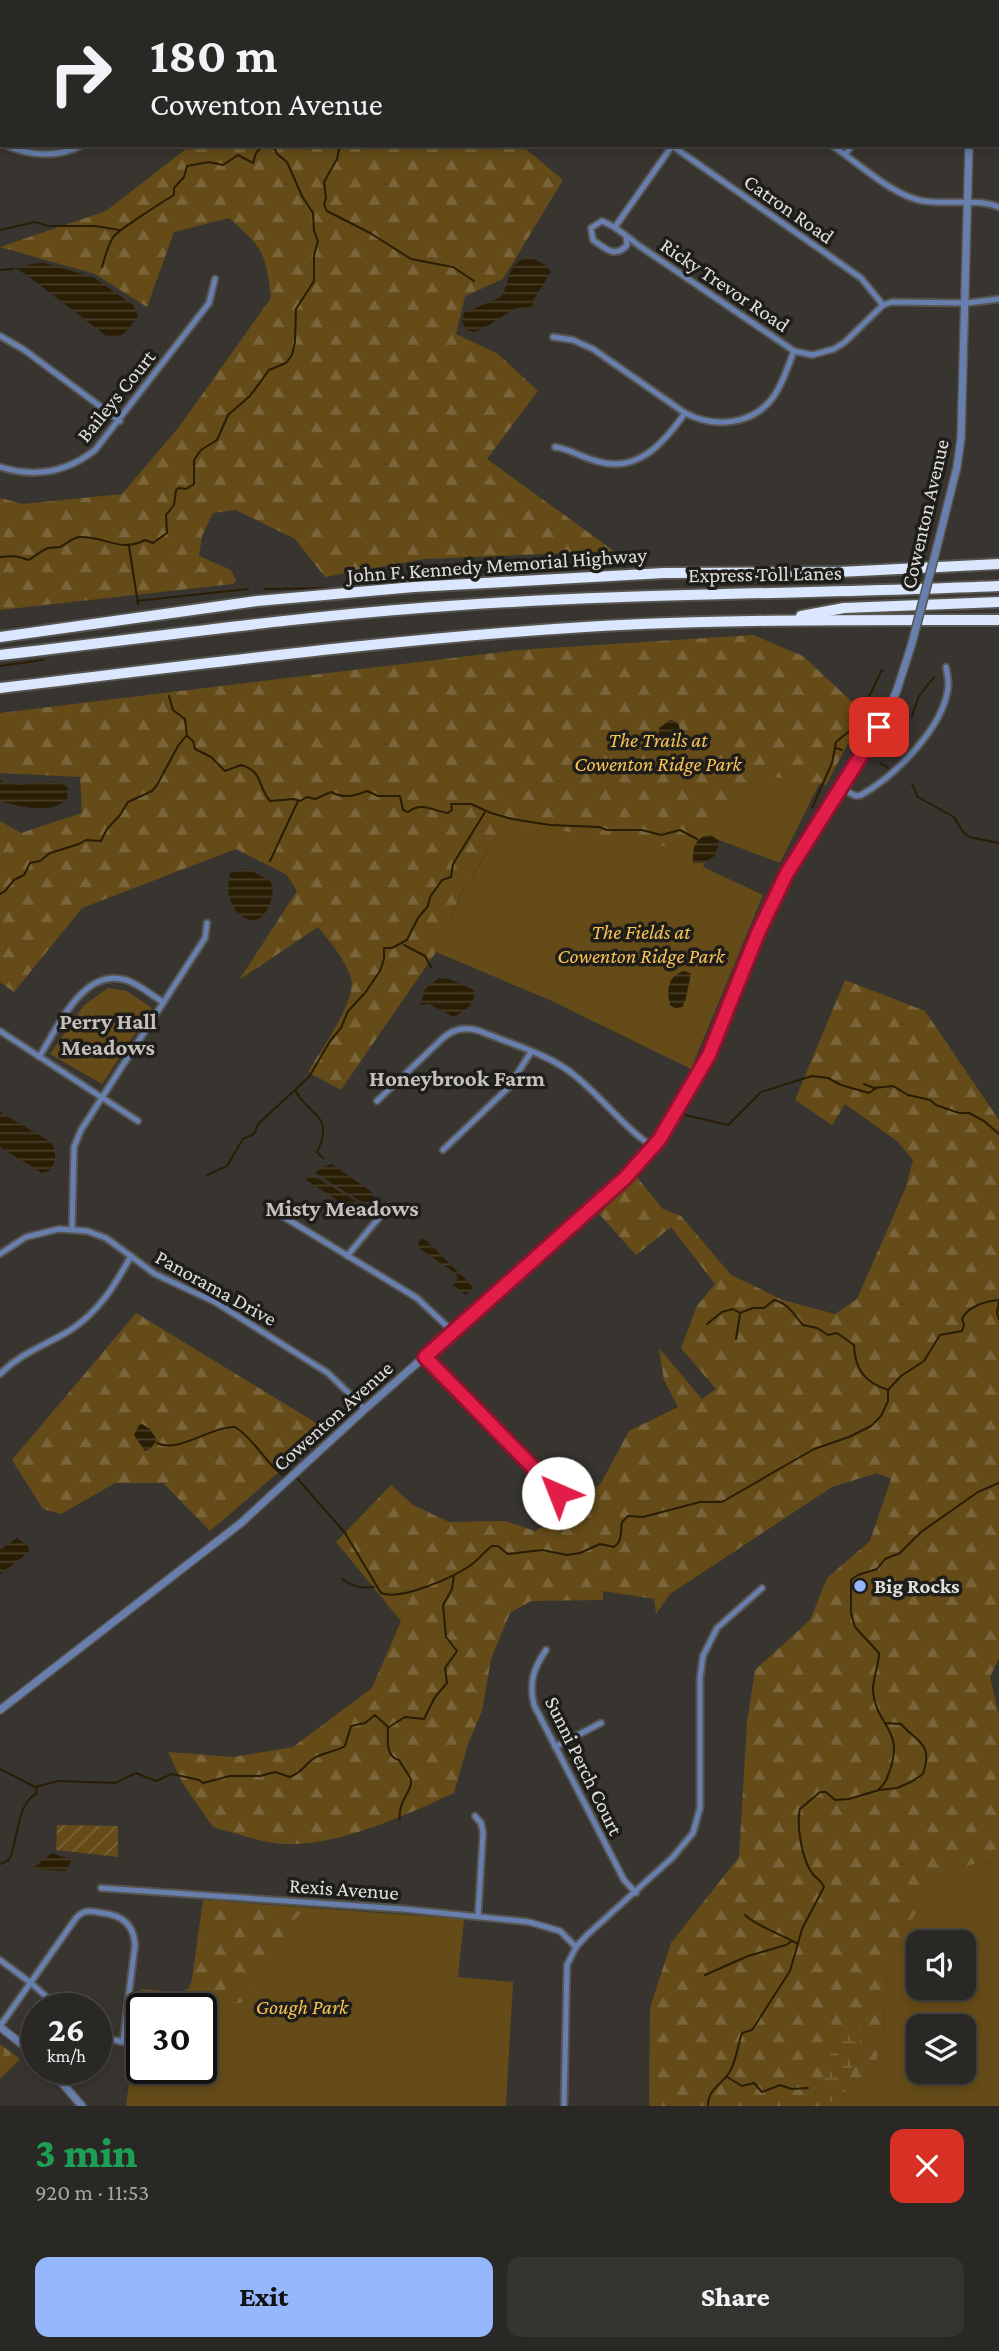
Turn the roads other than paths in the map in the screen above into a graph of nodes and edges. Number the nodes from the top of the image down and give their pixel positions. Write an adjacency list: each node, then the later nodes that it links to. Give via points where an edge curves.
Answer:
1 (14, 147): 2 (street, via 46,155)
2 (78, 147)
3 (670, 147): 11 (street)
4 (672, 147): 16 (street, Catron Road, via 861,278)
5 (834, 147): 8 (street)
6 (851, 147): 8 (street)
7 (969, 147): 9 (street, Cowenton Avenue)
8 (846, 154): 9 (street, via 913,199)
9 (968, 204): 10 (street); 15 (street, Cowenton Avenue)
10 (999, 208)
11 (615, 228): 12 (street, Ricky Trevor Road); 12 (street, Ricky Trevor Road, via 602,221 590,234 612,253 627,246)
12 (626, 236): 19 (street, Ricky Trevor Road)
13 (215, 279): 21 (street, Baileys Court, via 209,303)
14 (999, 299): 15 (street)
15 (967, 303): 16 (street, via 902,301); 33 (street, Cowenton Avenue, bridge, via 957,467 912,643 886,715)
16 (883, 305): 19 (street, Ricky Trevor Road, via 834,349 812,355)
17 (0, 336): 21 (street)
18 (553, 338): 20 (street, via 593,349)
19 (794, 351): 20 (street, via 774,397 754,414 725,423)
20 (685, 413): 22 (street, via 660,446 633,462 608,464)
21 (120, 421): 23 (street, Baileys Court, via 95,450 62,469 37,473)
22 (555, 447)
23 (0, 467)
24 (999, 564): 29 (highway, John F. Kennedy Memorial Highway, via 839,572 664,573 414,587 257,601)
25 (999, 586): 30 (highway, Express Toll Lanes, via 448,606)
26 (999, 602): 27 (highway, Express Toll Lanes, via 844,608)
27 (792, 620): 28 (highway); 32 (highway, via 436,638)
28 (999, 620)
29 (0, 637)
30 (0, 655)
31 (946, 667): 33 (street, via 949,687 941,710 912,752 861,795)
32 (0, 688)
33 (840, 788): 42 (street, Cowenton Avenue, via 777,892 709,1055)
34 (207, 923): 35 (street, via 205,938)
35 (163, 1002): 38 (street, via 123,979 94,983 82,992); 39 (street)
36 (0, 1031): 38 (street)
37 (531, 1052): 40 (street, via 480,1031 460,1028 443,1038); 42 (street, via 573,1074); 43 (street, via 508,1088)
38 (39, 1057): 39 (street)
39 (101, 1097): 41 (street); 46 (street, via 74,1147)
40 (377, 1101)
41 (138, 1121)
42 (653, 1147): 50 (street, Cowenton Avenue, via 615,1187)
43 (443, 1150)
44 (388, 1207): 49 (street)
45 (274, 1211): 49 (street)
46 (72, 1229): 47 (street, Panorama Drive, via 37,1233); 48 (street, Panorama Drive, via 106,1238)
47 (0, 1254)
48 (131, 1255): 52 (street, via 92,1314 20,1356); 53 (street, Panorama Drive, via 155,1274 215,1301 317,1366)
49 (347, 1256): 50 (street, via 424,1303)
50 (453, 1332): 51 (street, Cowenton Avenue)
51 (425, 1357): 53 (street, Cowenton Avenue); 54 (street)
52 (0, 1374)
53 (365, 1409): 57 (street, Cowenton Avenue, via 236,1528)
54 (558, 1493)
55 (762, 1588): 62 (street, via 717,1628 703,1656 699,1678 700,1808 693,1833)
56 (546, 1650): 59 (street, Sunni Perch Court, via 535,1666 531,1692)
57 (0, 1710)
58 (601, 1723): 59 (street)
59 (555, 1747): 62 (street, Sunni Perch Court, via 624,1880)
60 (475, 1816): 63 (street, via 483,1832)
61 (101, 1888): 63 (street, Rexis Avenue)
62 (636, 1893): 64 (street)
63 (478, 1916): 64 (street, Rexis Avenue, via 544,1925 569,1937)
64 (576, 1947): 73 (street, via 567,1965)
65 (0, 1960): 66 (street)
66 (31, 1983): 67 (street); 68 (street); 69 (street, via 80,1914 89,1911 119,1917 133,1932 135,1945 123,2042)
67 (42, 1993)
68 (0, 2027): 70 (street)
69 (112, 2040)
70 (21, 2043)
71 (63, 2084): 72 (street)
72 (82, 2106)
73 (564, 2106)

